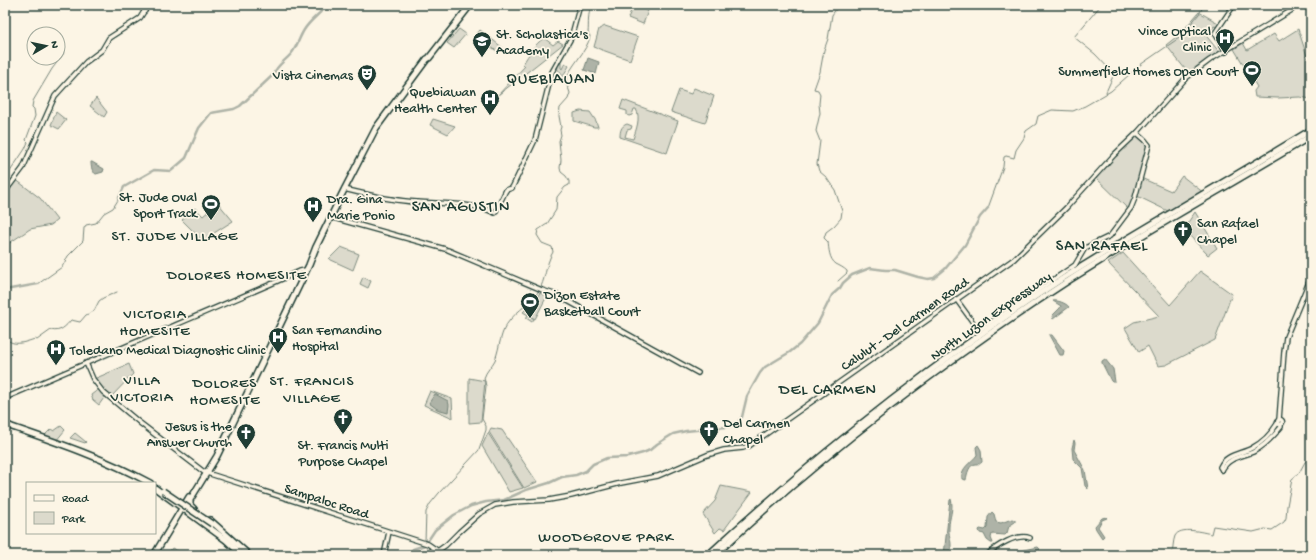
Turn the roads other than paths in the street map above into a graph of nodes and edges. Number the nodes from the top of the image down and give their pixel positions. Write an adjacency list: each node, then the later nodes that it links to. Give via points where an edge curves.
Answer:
1 (139, 5): 9 (street)
2 (148, 5): 9 (street)
3 (469, 5): 14 (highway, via 376,128)
4 (580, 5): 14 (street, via 571,38 552,72 535,140 512,188 506,190 495,213 483,208 409,202)
5 (1003, 5): 6 (street, via 1008,8)
6 (1011, 5)
7 (1234, 5): 10 (street, via 1215,33)
8 (1296, 5): 10 (street, Calulut - Del Carmen Road)
9 (145, 11): 15 (street, via 140,18 109,38 102,50 88,60 53,99 23,168)
10 (1226, 52): 12 (street, Calulut - Del Carmen Road, via 1186,78)
11 (1311, 130): 44 (highway, North Luzon Expressway, via 1105,252 981,334 843,438)
12 (1136, 133): 20 (street, Calulut - Del Carmen Road, via 1021,253); 20 (street, via 1149,145 1133,205 1110,236 1087,247 1075,265 981,329 975,326)
13 (1311, 136): 45 (highway, North Luzon Expressway, via 1102,260 996,330 841,446)
14 (344, 189): 16 (highway)
15 (5, 192)
16 (330, 217): 17 (highway); 22 (street, via 440,245 568,300)
17 (304, 271): 21 (street); 27 (highway, via 217,456)
18 (1311, 277): 24 (street, via 1286,337)
19 (1311, 283): 24 (street, via 1286,344)
20 (956, 299): 38 (street, Calulut - Del Carmen Road, via 747,447 707,454 658,476 549,500 495,505 479,514)
21 (86, 363): 23 (street); 27 (street, Sampaloc Road, via 102,392 140,424)
22 (698, 373)
23 (5, 398)
24 (1279, 422): 24 (street, via 1264,440 1227,458 1220,469 1222,470 1231,459 1254,451 1268,442 1281,427)
25 (5, 426): 26 (highway); 26 (highway, via 85,452)
26 (118, 468): 28 (highway); 29 (highway)
27 (204, 471): 32 (highway); 34 (street, Sampaloc Road)
28 (144, 482)
29 (148, 482)
30 (158, 489): 31 (highway); 33 (highway, bridge)
31 (173, 498): 32 (highway); 32 (highway, via 182,501)
32 (187, 507): 35 (highway); 37 (highway, via 187,512); 39 (highway)
33 (212, 525): 35 (highway); 37 (highway)
34 (389, 532): 38 (street, Sampaloc Road); 42 (street)
35 (224, 533): 41 (highway)
36 (1029, 538): 46 (street, via 1007,541)
37 (226, 540): 40 (highway)
38 (439, 550): 43 (street, Sampaloc Road)
39 (155, 555)
40 (242, 555)
41 (249, 555)
42 (384, 555)
43 (444, 555)
44 (708, 555)
45 (715, 555)
46 (988, 555)

